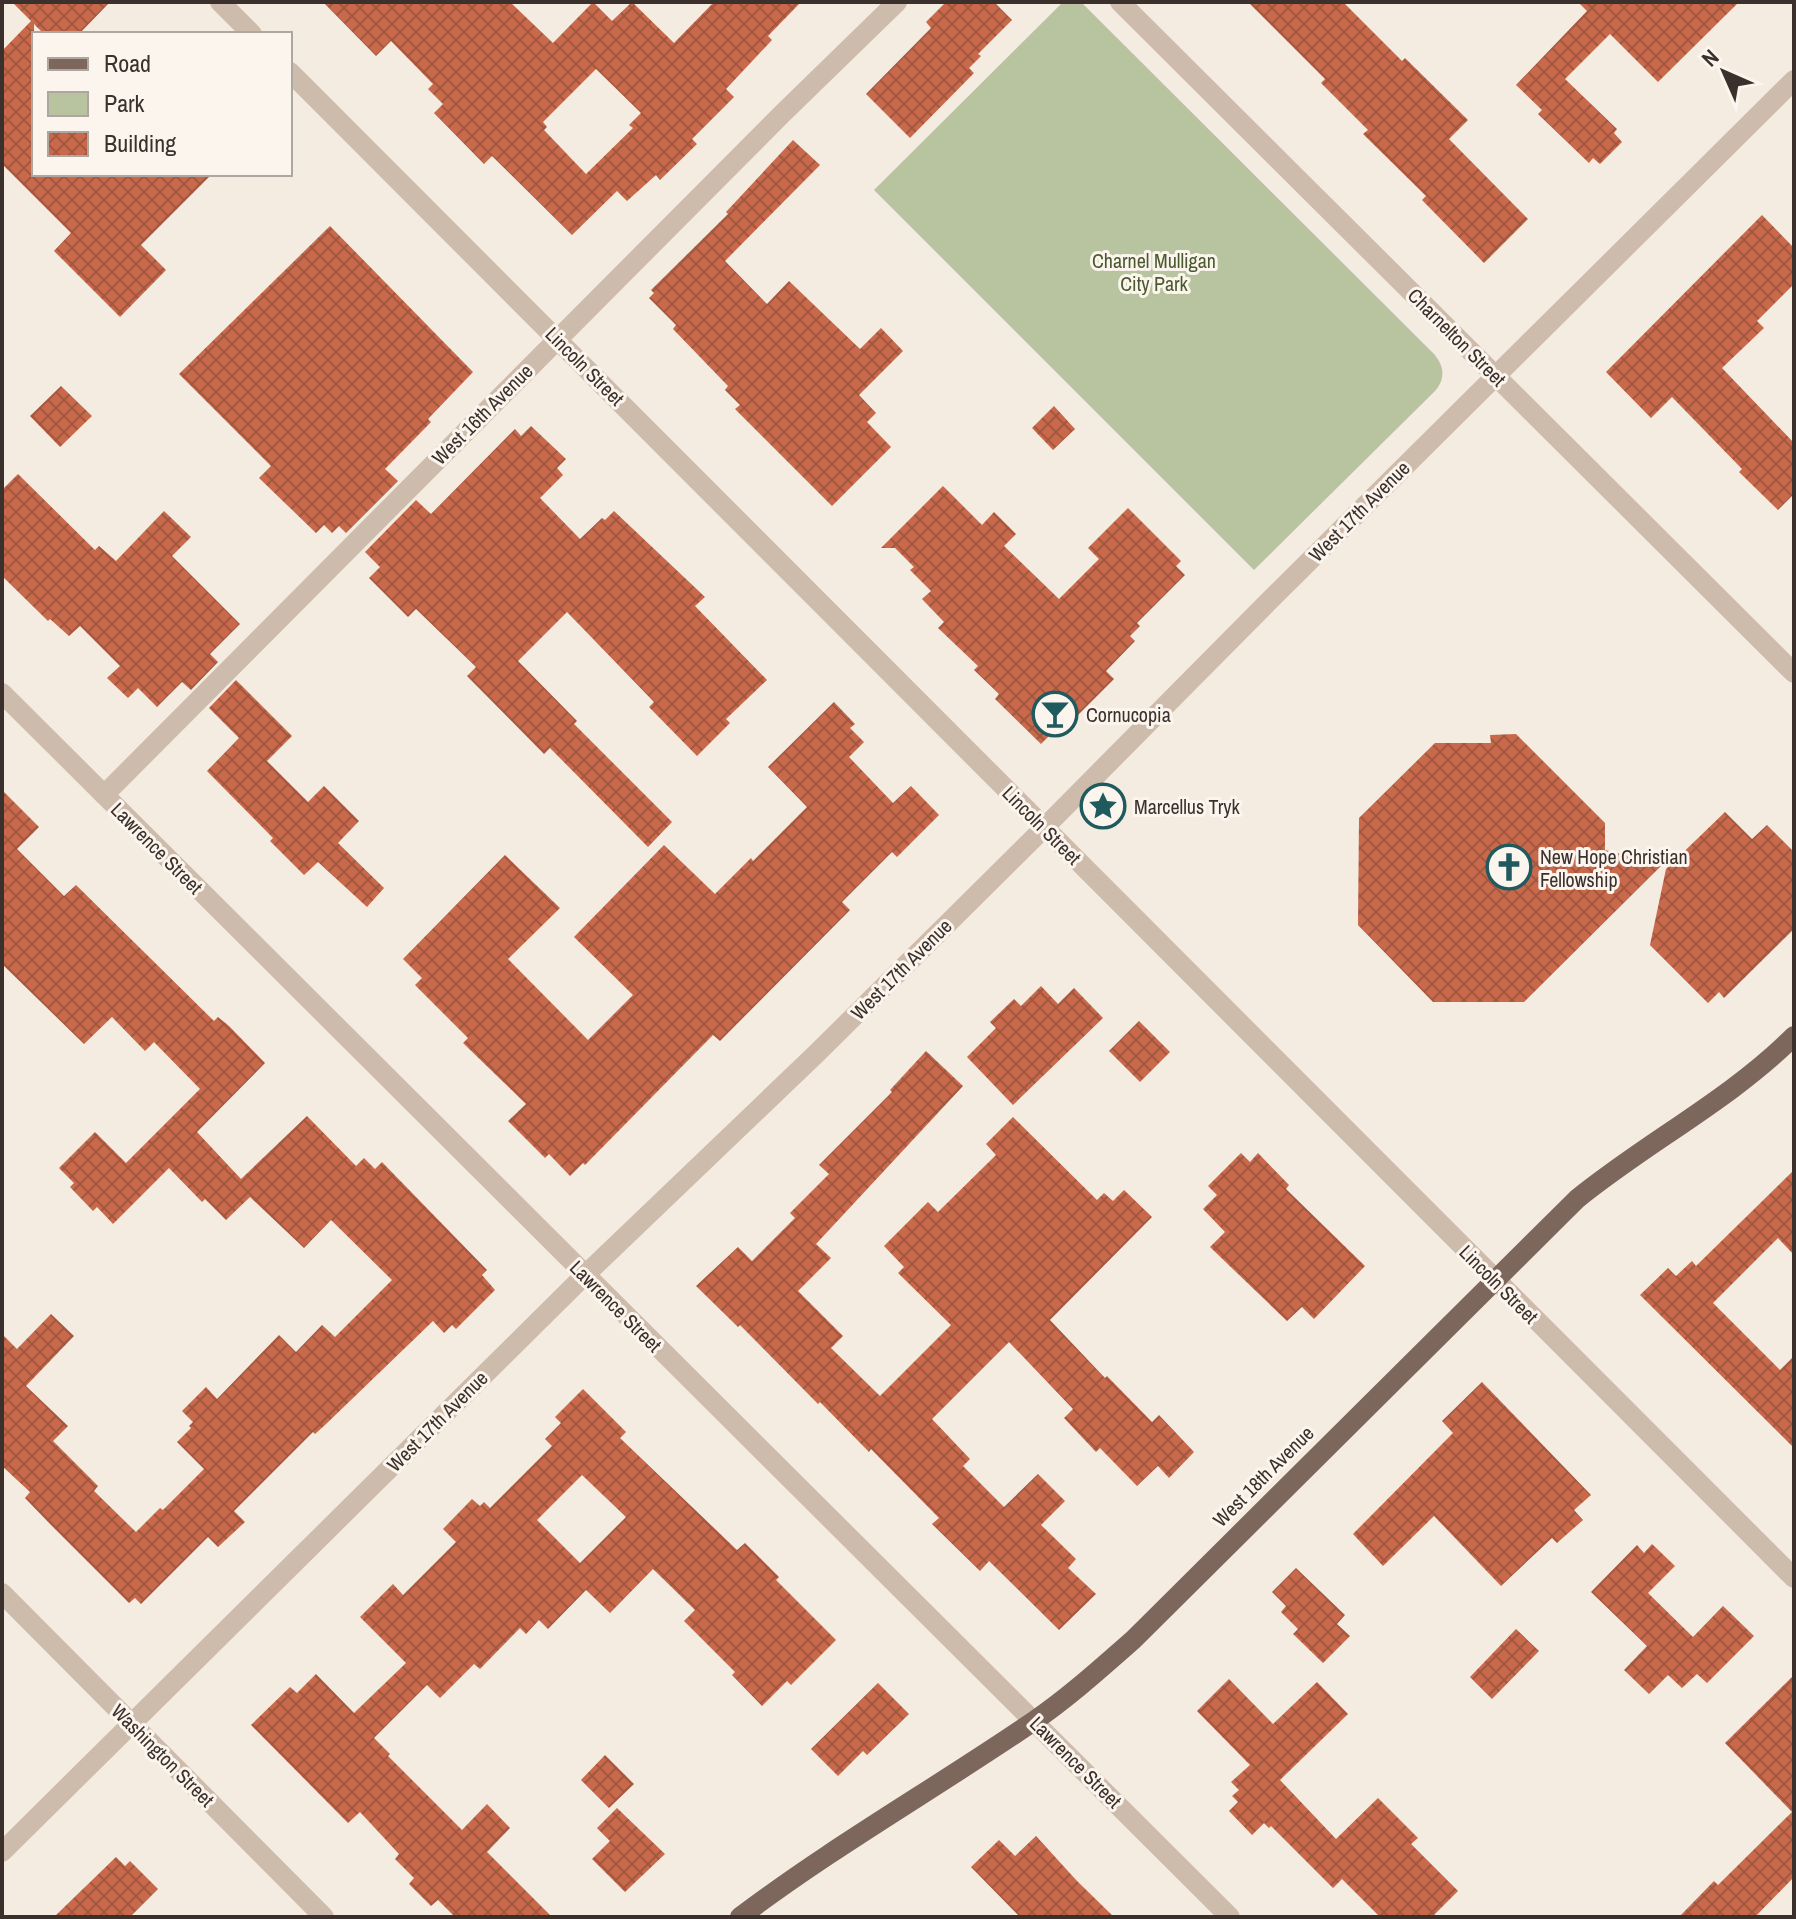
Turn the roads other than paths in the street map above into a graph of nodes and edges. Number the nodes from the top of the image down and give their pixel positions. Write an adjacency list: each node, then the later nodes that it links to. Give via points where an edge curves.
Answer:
1 (220, 2): 4 (street)
2 (897, 2): 7 (street, West 16th Avenue)
3 (1120, 2): 8 (street, Charnelton Street)
4 (250, 32)
5 (292, 74): 7 (street, Lincoln Street)
6 (1794, 80): 8 (street, West 17th Avenue)
7 (557, 339): 11 (street, West 16th Avenue); 12 (street, Lincoln Street)
8 (1496, 376): 9 (street, Charnelton Street); 12 (street, West 17th Avenue)
9 (1794, 673)
10 (2, 693): 11 (street, Lawrence Street)
11 (104, 795): 14 (street, Lawrence Street)
12 (1045, 827): 14 (street, West 17th Avenue); 15 (street, Lincoln Street)
13 (1794, 1036): 15 (main road, West 18th Avenue, via 1683,1124 1620,1164)
14 (585, 1275): 18 (street, Lawrence Street); 19 (street, West 17th Avenue)
15 (1495, 1279): 16 (street, Lincoln Street); 18 (main road, West 18th Avenue, via 1133,1640)
16 (1794, 1578)
17 (2, 1593): 19 (street, Washington Street)
18 (1035, 1720): 22 (main road, West 18th Avenue); 23 (street, Lawrence Street)
19 (132, 1723): 20 (street, West 17th Avenue); 21 (street, Washington Street)
20 (2, 1852)
21 (324, 1917)
22 (740, 1917)
23 (1230, 1917)

